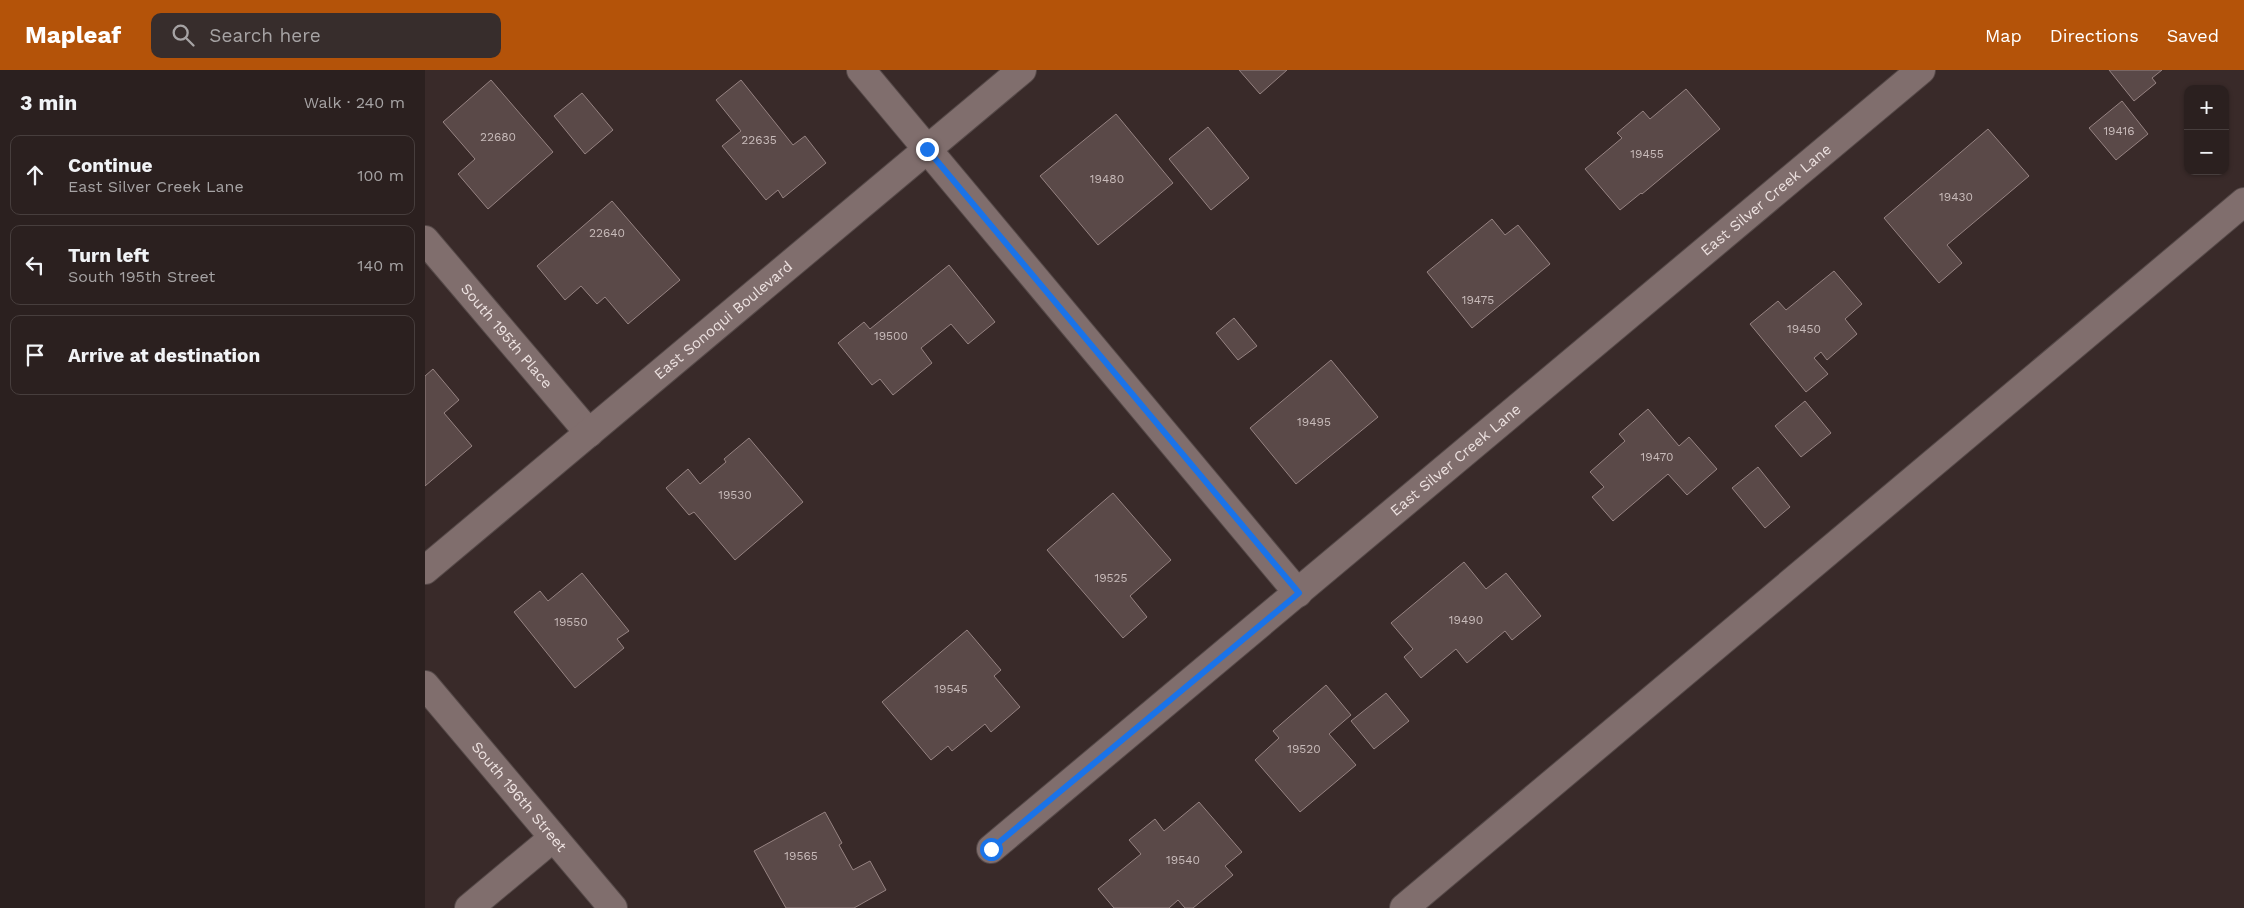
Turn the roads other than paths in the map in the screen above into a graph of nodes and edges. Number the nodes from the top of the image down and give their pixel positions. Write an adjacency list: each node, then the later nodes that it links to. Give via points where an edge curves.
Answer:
1 (861, 70): 4 (street)
2 (1022, 70): 4 (street, East Sonoqui Boulevard)
3 (1921, 70): 9 (street, East Silver Creek Lane)
4 (927, 149): 7 (street, East Sonoqui Boulevard); 9 (street)
5 (2244, 202): 15 (street)
6 (425, 240): 7 (street, South 195th Place)
7 (589, 433): 8 (street, East Sonoqui Boulevard)
8 (425, 570)
9 (1299, 593): 12 (street, East Silver Creek Lane)
10 (425, 685): 11 (street, South 196th Street)
11 (553, 838): 13 (street); 14 (street, South 196th Street)
12 (991, 849)
13 (469, 908)
14 (613, 908)
15 (1404, 908)

